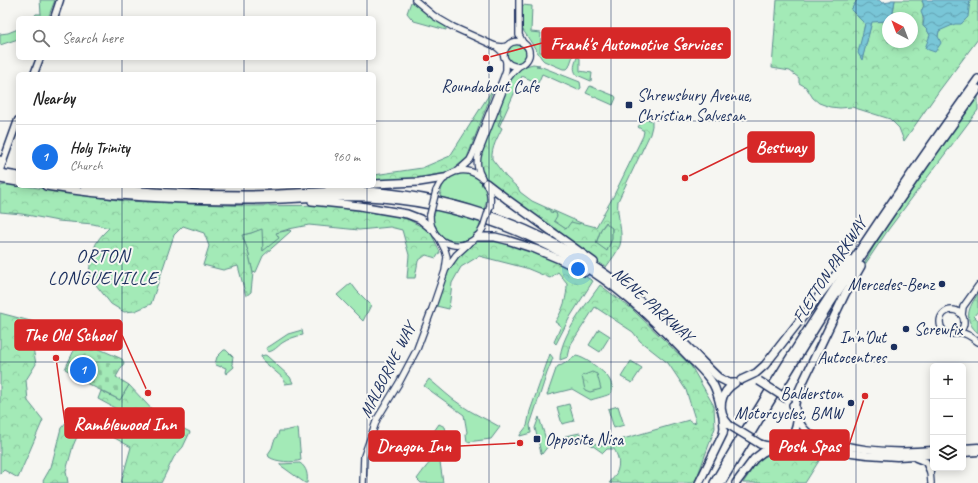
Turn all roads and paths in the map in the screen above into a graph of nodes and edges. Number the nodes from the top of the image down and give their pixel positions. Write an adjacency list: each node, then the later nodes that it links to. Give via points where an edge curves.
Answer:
1 (60, 0): 4 (main road)
2 (415, 0): 8 (street, via 452,27)
3 (520, 0): 5 (street)
4 (55, 16)
5 (519, 30): 6 (street); 7 (street)
6 (523, 43): 7 (street, via 517,41); 11 (street, via 529,54 527,61)
7 (509, 44): 8 (street, via 503,47); 9 (street, via 505,49)
8 (495, 46): 9 (street)
9 (505, 59): 11 (street, via 514,66); 18 (street, via 504,76 473,154)
10 (39, 60): 12 (main road)
11 (519, 66): 24 (street, via 508,78 479,152 477,166)
12 (35, 72)
13 (978, 79): 31 (highway, FLETTON PARKWAY)
14 (978, 89): 31 (highway, FLETTON PARKWAY)
15 (16, 126): 16 (main road, via 6,156)
16 (1, 161): 17 (main road)
17 (0, 170)
18 (458, 171): 22 (street); 24 (street, via 468,171)
19 (0, 173): 21 (highway)
20 (16, 176): 21 (highway)
21 (5, 178): 23 (highway)
22 (444, 178): 25 (highway); 32 (street, bridge, via 436,191 430,215)
23 (16, 181)
24 (484, 181): 33 (street, bridge, via 490,192 491,201 483,228); 39 (highway, via 612,275)
25 (376, 184)
26 (58, 188): 30 (highway, NENE PARKWAY, via 188,200)
27 (102, 188): 29 (highway, NENE PARKWAY, via 189,194)
28 (330, 188): 29 (highway)
29 (305, 192): 39 (highway, NENE PARKWAY, via 383,193 429,199 474,210 552,242 600,270)
30 (282, 199): 32 (highway, via 386,210 413,216); 37 (highway, NENE PARKWAY, via 382,198 446,208 522,233 562,253)
31 (884, 219): 47 (highway, via 766,364 756,373); 49 (highway, via 808,371 794,404); 65 (highway, FLETTON PARKWAY, via 788,361); 66 (highway, FLETTON PARKWAY)
32 (432, 228): 34 (street)
33 (477, 237): 35 (street); 37 (highway, via 495,237 535,249)
34 (439, 238): 35 (street, via 454,245); 36 (street, MALBORNE WAY, via 447,257)
35 (470, 242): 36 (street, MALBORNE WAY, via 456,255)
36 (445, 271): 63 (street, MALBORNE WAY, via 417,349 377,419 364,456)
37 (608, 282): 48 (highway, NENE PARKWAY, via 647,314 704,372 713,384)
38 (978, 286): 40 (street)
39 (629, 292): 47 (highway, NENE PARKWAY, via 654,313 719,378 729,383)
40 (970, 297): 41 (street); 42 (street)
41 (953, 310): 42 (street); 44 (street, via 943,314 940,327 946,333)
42 (962, 315): 43 (street)
43 (964, 323): 44 (street); 45 (street)
44 (959, 332): 45 (street)
45 (972, 337): 46 (street)
46 (978, 342)
47 (737, 382): 48 (highway, via 724,394); 49 (highway, bridge, via 747,379 759,381 787,399)
48 (721, 409): 50 (highway)
49 (796, 413): 51 (highway, via 797,426); 52 (main road, via 802,426 812,436)
50 (724, 417): 53 (highway, bridge, via 729,424 760,444); 64 (highway, via 723,434)
51 (789, 439): 52 (main road); 53 (highway)
52 (827, 443): 54 (main road)
53 (775, 446): 67 (highway, via 754,459)
54 (837, 446): 57 (main road, via 897,452); 61 (main road, via 852,453)
55 (978, 446): 56 (main road)
56 (966, 448)
57 (930, 450)
58 (978, 452): 59 (main road)
59 (966, 453)
60 (930, 455): 61 (main road)
61 (910, 457): 62 (main road, via 926,462)
62 (930, 471): 68 (street)
63 (363, 483)
64 (699, 483)
65 (714, 483)
66 (721, 483)
67 (736, 483)
68 (931, 483)

